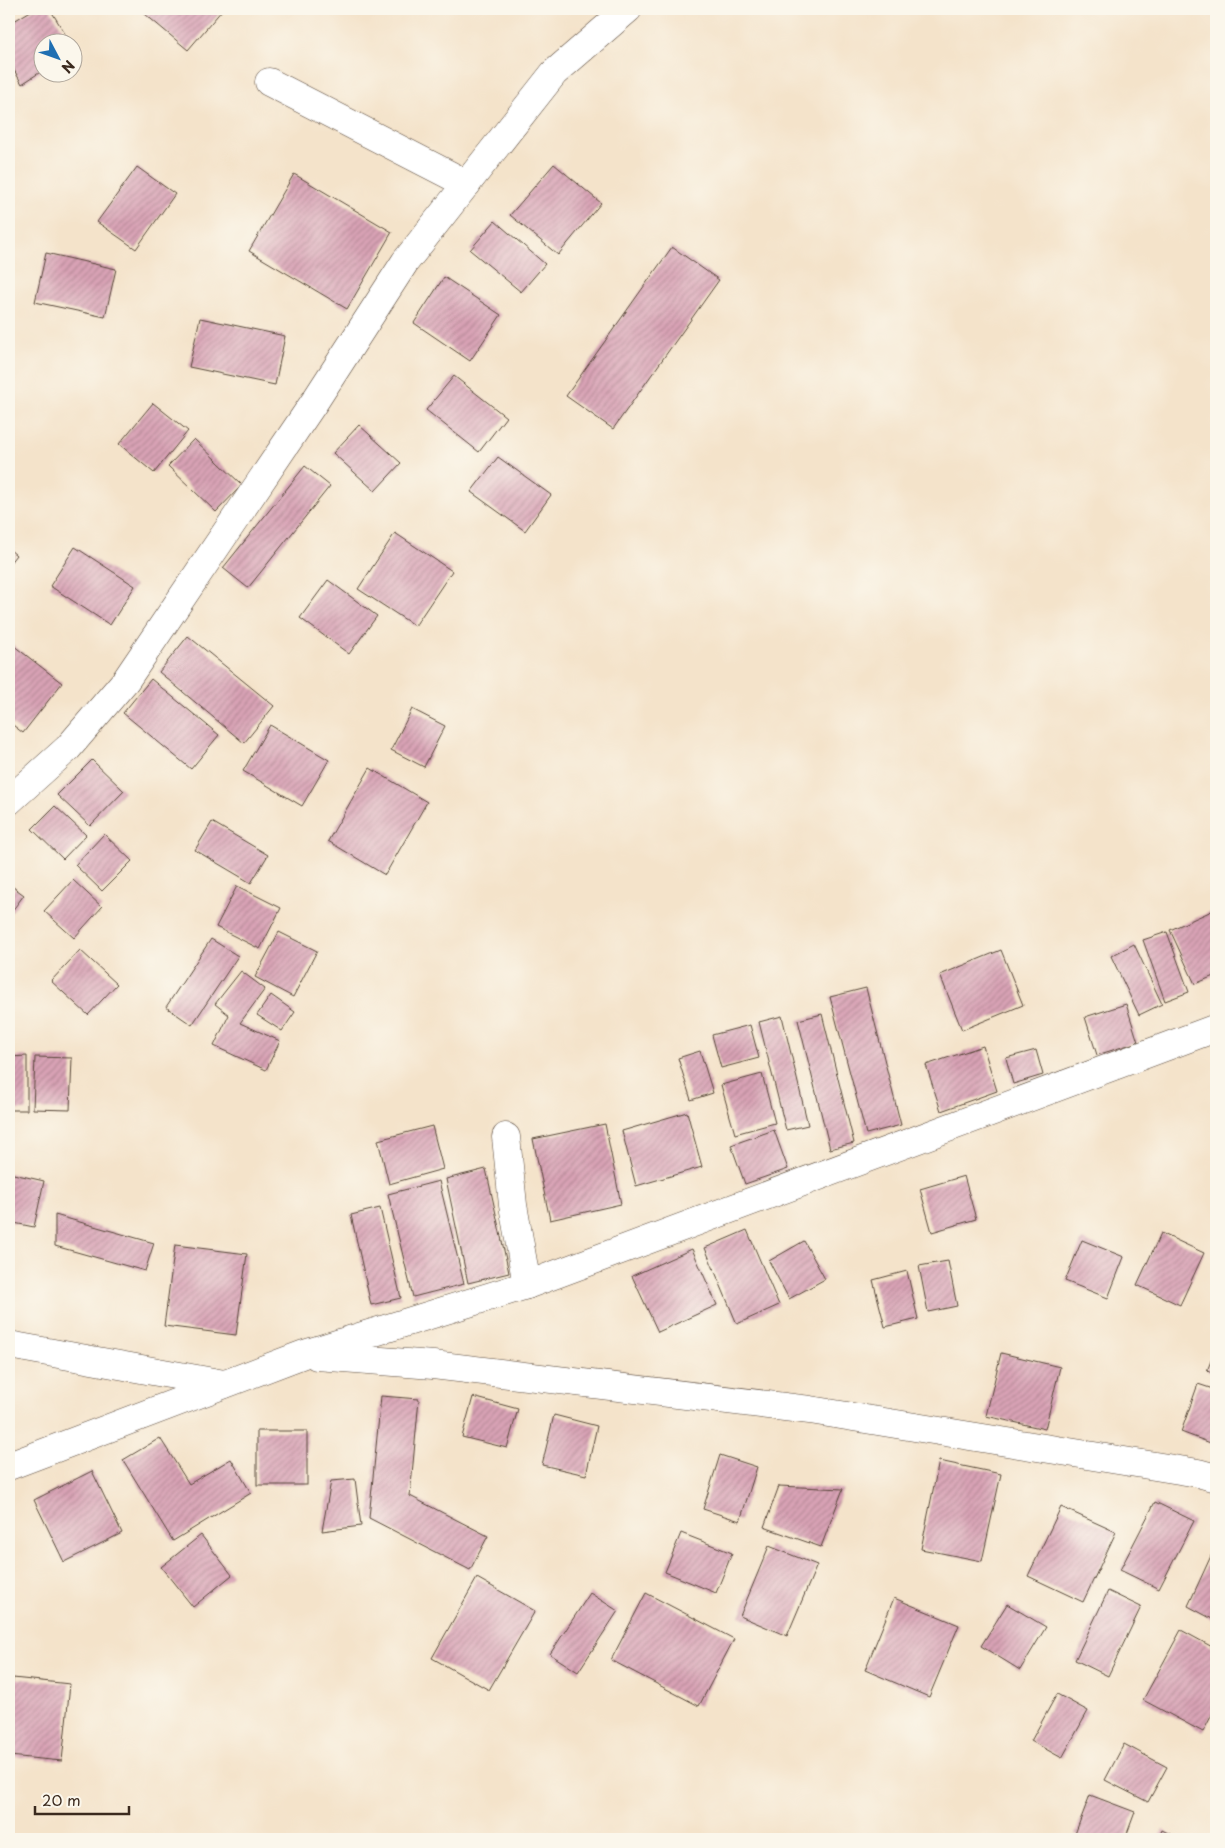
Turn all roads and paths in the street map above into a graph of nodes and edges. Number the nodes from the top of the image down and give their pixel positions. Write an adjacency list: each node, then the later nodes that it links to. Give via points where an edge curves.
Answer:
1 (628, 9): 3 (street, via 554,73)
2 (269, 82): 3 (street)
3 (466, 184): 4 (street, via 405,262 126,680 68,748)
4 (9, 802)
5 (1216, 1028): 7 (street)
6 (506, 1137): 7 (street, via 513,1205)
7 (527, 1285): 9 (street)
8 (9, 1345): 10 (street)
9 (304, 1354): 10 (street); 12 (street, via 433,1365 810,1410)
10 (224, 1384): 11 (street)
11 (9, 1466)
12 (1216, 1478)

